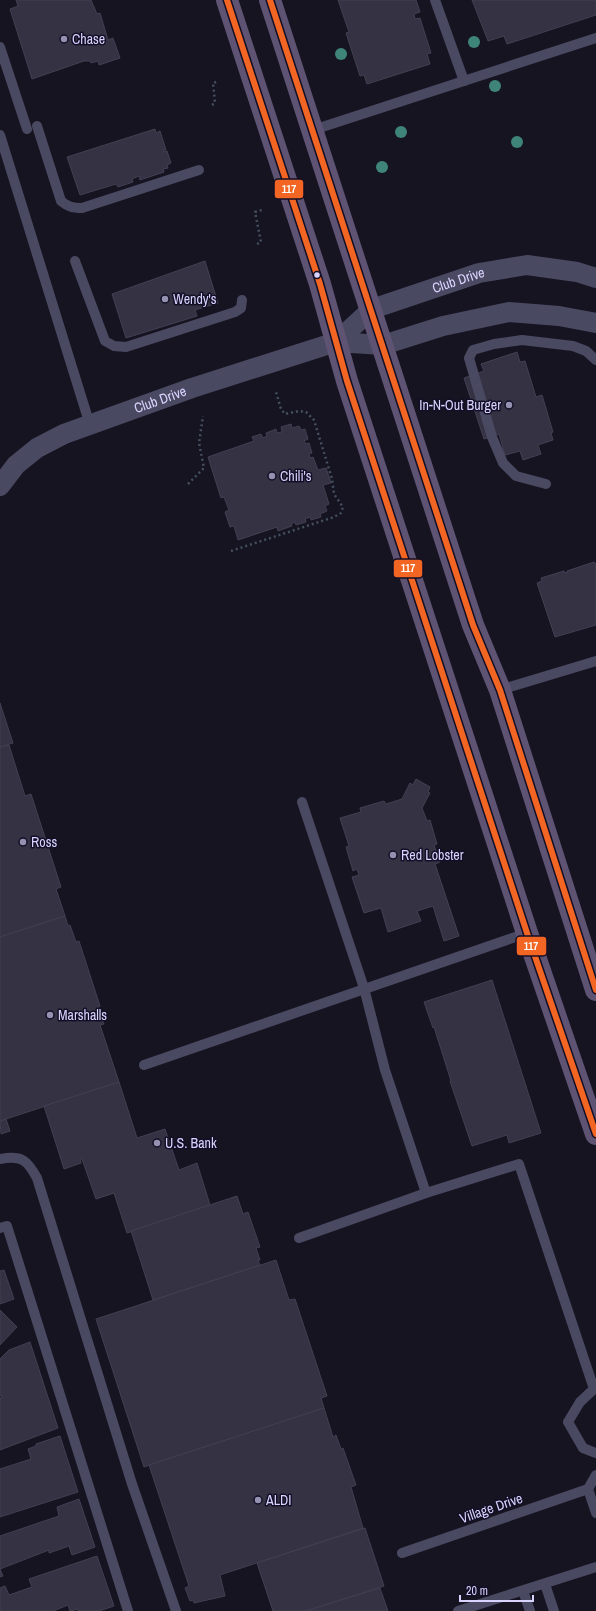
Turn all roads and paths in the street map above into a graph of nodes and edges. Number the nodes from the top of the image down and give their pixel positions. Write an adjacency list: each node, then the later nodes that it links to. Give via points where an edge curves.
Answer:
1 (227, 0): 19 (main road, via 320,284)
2 (270, 0): 9 (main road)
3 (436, 0): 7 (lane)
4 (596, 38): 7 (lane)
5 (0, 47): 11 (lane, via 60,201 66,206 82,208)
6 (219, 81): 8 (path, via 213,83 216,104)
7 (464, 81): 9 (lane)
8 (212, 105)
9 (313, 130): 17 (main road)
10 (0, 136): 24 (lane)
11 (200, 170)
12 (262, 210): 13 (path, via 255,212 261,242)
13 (257, 244)
14 (75, 261): 16 (lane, via 105,341 114,346 126,347 235,312 241,308)
15 (596, 278): 17 (street, Club Drive, via 577,272 527,265 479,273)
16 (242, 300)
17 (372, 309): 19 (street, Club Drive); 20 (main road)
18 (596, 322): 20 (street, Club Drive, via 509,312 443,326)
19 (336, 342): 20 (street, Club Drive); 24 (street, Club Drive, via 192,388); 32 (main road)
20 (383, 345): 30 (main road, via 473,625)
21 (596, 360): 27 (lane, via 586,351 572,346 522,340 473,350 469,358 492,436 503,463 516,476)
22 (276, 392): 28 (path, via 285,414 306,412 314,420 334,494 342,508 341,513)
23 (203, 416): 26 (path, via 199,443 204,468)
24 (90, 425): 25 (street, Club Drive, via 64,434 37,448 16,465)
25 (2, 482)
26 (188, 484)
27 (546, 484)
28 (231, 551)
29 (596, 661): 30 (lane)
30 (500, 690): 34 (main road)
31 (302, 802): 33 (lane)
32 (527, 933): 33 (lane); 36 (main road)
33 (364, 988): 35 (lane); 38 (lane, via 385,1070)
34 (596, 990)
35 (144, 1065)
36 (596, 1134)
37 (0, 1159): 50 (lane, via 15,1156 29,1164 37,1178 132,1484)
38 (426, 1193): 40 (lane); 41 (lane, via 519,1164 594,1389 580,1402 568,1422 583,1448)
39 (0, 1228): 49 (lane, via 7,1226)
40 (300, 1238)
41 (596, 1453)
42 (596, 1475): 43 (lane)
43 (592, 1490): 44 (lane); 45 (lane, Village Drive)
44 (596, 1513)
45 (402, 1553)
46 (596, 1567): 47 (lane)
47 (545, 1584): 48 (lane); 53 (lane)
48 (523, 1591): 51 (lane); 52 (lane)
49 (128, 1611)
50 (176, 1611)
51 (458, 1611)
52 (530, 1611)
53 (554, 1611)

